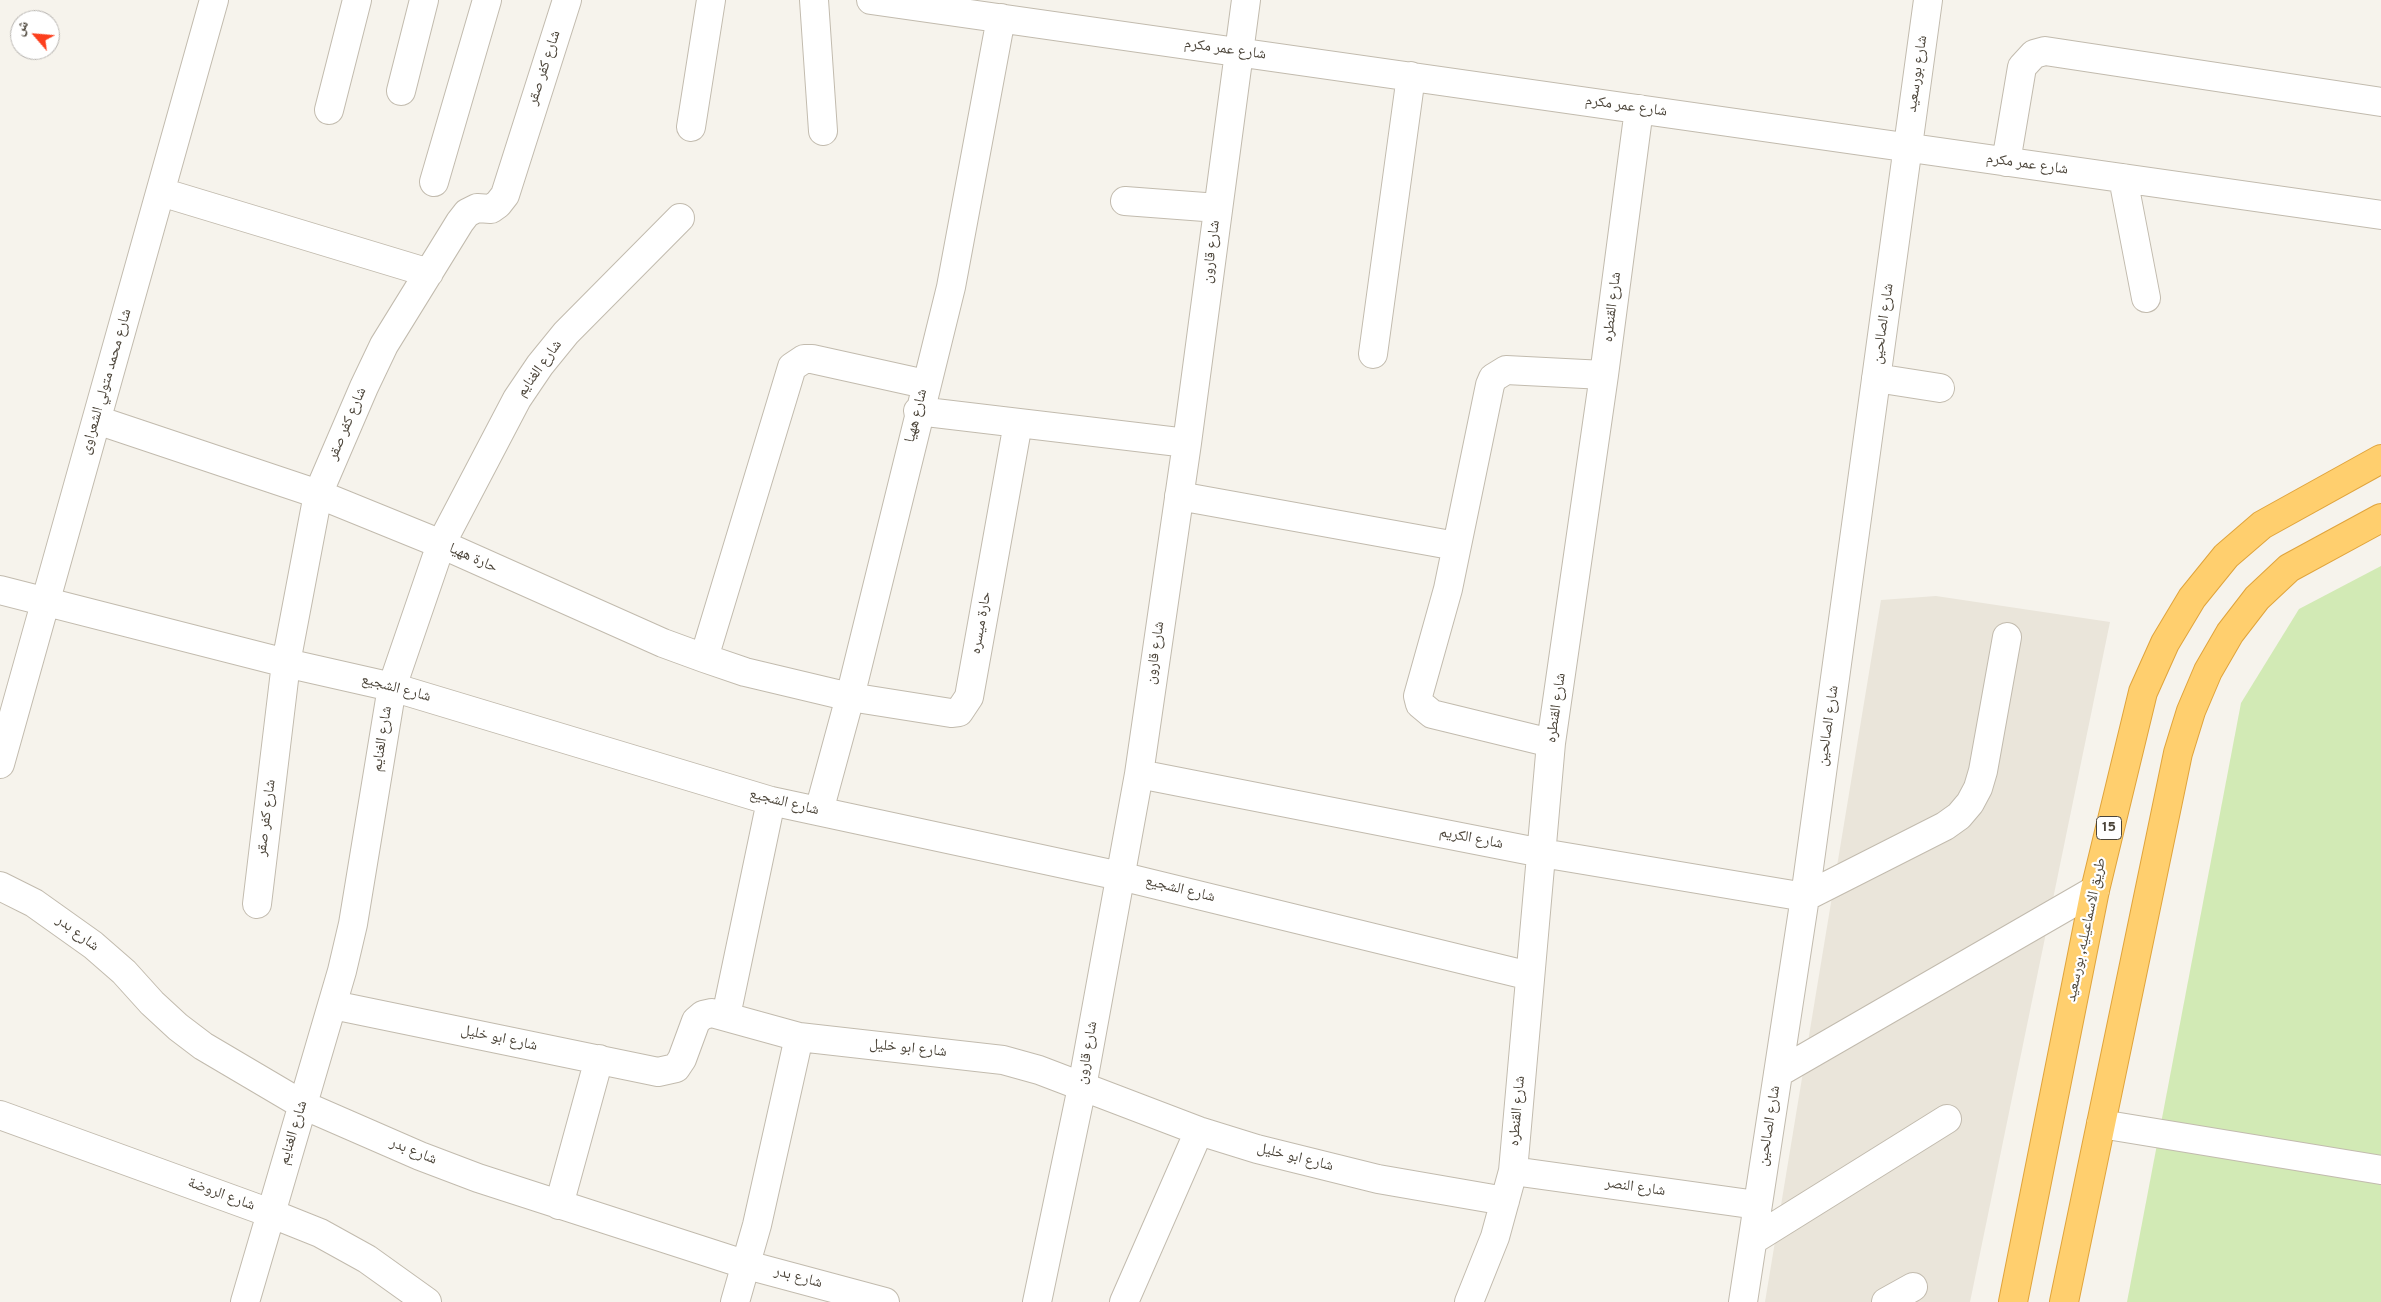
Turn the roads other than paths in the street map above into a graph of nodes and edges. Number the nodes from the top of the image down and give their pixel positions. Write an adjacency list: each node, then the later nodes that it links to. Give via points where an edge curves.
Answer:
1 (214, 0): 24 (street, شارع محمد متولي الشعراوى)
2 (357, 0): 17 (street)
3 (424, 0): 14 (street)
4 (488, 0): 23 (street)
5 (567, 0): 29 (street, شارع كفر صقر, via 504,195 491,209 477,208 467,213)
6 (711, 0): 18 (street)
7 (814, 0): 19 (street)
8 (871, 0): 11 (street, شارع عمر مكرم)
9 (1246, 0): 12 (street, شارع قارون)
10 (1928, 0): 20 (street, شارع بورسعيد)
11 (1001, 18): 12 (street, شارع عمر مكرم); 34 (street, شارع ههيا, via 950,287)
12 (1239, 52): 13 (street, شارع عمر مكرم); 26 (street, شارع قارون)
13 (1411, 76): 16 (street, شارع عمر مكرم); 31 (street)
14 (401, 91)
15 (2381, 102): 21 (street, via 2045,52 2034,54 2022,67)
16 (1639, 109): 20 (street, شارع عمر مكرم); 32 (street, شارع القنطره)
17 (329, 110)
18 (691, 127)
19 (824, 131)
20 (1908, 148): 21 (street, شارع عمر مكرم); 33 (street, شارع الصالحين)
21 (2006, 162): 22 (street, شارع عمر مكرم)
22 (2123, 178): 27 (street, شارع عمر مكرم); 30 (street)
23 (434, 182)
24 (161, 192): 29 (street); 37 (street, شارع محمد متولي الشعراوى)
25 (1125, 201): 26 (street)
26 (1218, 208): 39 (street, شارع قارون)
27 (2381, 215)
28 (680, 218): 44 (street, شارع الغنايم, via 566,334 540,365 517,399)
29 (429, 273): 41 (street, شارع كفر صقر, via 380,354)
30 (2146, 298)
31 (1373, 354)
32 (1604, 376): 45 (street, via 1506,370 1493,378); 53 (street, شارع القنطره)
33 (1876, 378): 35 (street); 62 (street, شارع الصالحين)
34 (925, 384): 36 (street, شارع ههيا); 49 (street, via 812,359 797,362 792,368)
35 (1940, 388)
36 (918, 411): 38 (street); 52 (street, شارع ههيا)
37 (96, 420): 41 (street, حارة ههيا); 47 (street, شارع محمد متولي الشعراوى)
38 (1018, 423): 39 (street); 52 (street, حارة ميسره, via 965,706 959,712 951,713)
39 (1187, 443): 42 (street, شارع قارون)
40 (2381, 459): 61 (highway, طريق الاسماعيليه, بورسعيد / 15, via 2262,525 2226,556 2192,598 2164,643 2143,692)
41 (318, 494): 44 (street, حارة ههيا); 50 (street, شارع كفر صقر)
42 (1179, 496): 45 (street); 55 (street, شارع قارون)
43 (2381, 518): 74 (highway, via 2283,574 2257,598 2230,633 2208,671 2178,754)
44 (441, 544): 49 (street, حارة ههيا, via 663,643); 51 (street, شارع الغنايم)
45 (1456, 546): 53 (street, via 1448,589 1418,696 1420,704 1432,714)
46 (0, 590): 47 (street, شارع الشجيع)
47 (45, 602): 50 (street, شارع الشجيع); 54 (street, شارع محمد متولي الشعراوى)
48 (2007, 637): 62 (street, via 1983,771 1970,803 1945,826)
49 (704, 658): 52 (street, حارة ههيا, via 745,672)
50 (286, 663): 51 (street, شارع الشجيع); 63 (street, شارع كفر صقر)
51 (392, 686): 56 (street, شارع الشجيع); 65 (street, شارع الغنايم, via 353,924)
52 (850, 697): 57 (street, شارع ههيا)
53 (1551, 743): 58 (street, شارع القنطره)
54 (0, 764)
55 (1139, 774): 58 (street, شارع الكريم); 59 (street, شارع قارون)
56 (772, 801): 57 (street, شارع الشجيع); 66 (street)
57 (819, 812): 59 (street, شارع الشجيع)
58 (1542, 853): 62 (street, شارع الكريم); 64 (street, شارع القنطره)
59 (1120, 876): 64 (street, شارع الشجيع); 70 (street, شارع قارون)
60 (0, 886): 71 (street, شارع بدر, via 34,903 93,945 124,972 152,1004 204,1046)
61 (2095, 890): 69 (street); 94 (highway, طريق الاسماعيليه, بورسعيد / 15)
62 (1806, 897): 69 (street, شارع الصالحين)
63 (257, 904)
64 (1530, 976): 76 (street, شارع القنطره)
65 (334, 1005): 68 (street, شارع ابو خليل); 71 (street, شارع الغنايم)
66 (726, 1016): 67 (street, شارع ابو خليل); 68 (street, شارع ابو خليل, via 712,1013 696,1021 682,1059 676,1068 668,1072)
67 (799, 1037): 70 (street, شارع ابو خليل, via 1003,1060); 83 (street)
68 (599, 1059): 79 (street)
69 (1778, 1073): 80 (street, شارع الصالحين)
70 (1082, 1087): 75 (street, شارع ابو خليل); 89 (street, شارع قارون)
71 (303, 1105): 79 (street, شارع بدر, via 420,1156); 81 (street, شارع الغنايم)
72 (0, 1115): 81 (street, شارع الروضة)
73 (1947, 1119): 82 (street)
74 (2101, 1124): 77 (street); 95 (highway)
75 (1199, 1131): 78 (street, شارع ابو خليل, via 1351,1172); 90 (street)
76 (1513, 1170): 78 (street, شارع القنطره); 80 (street, شارع النصر)
77 (2381, 1170)
78 (1505, 1201): 91 (street, شارع القنطره, via 1489,1255)
79 (559, 1205): 83 (street, شارع بدر)
80 (1758, 1206): 82 (street, شارع الصالحين)
81 (270, 1213): 85 (street, شارع الغنايم); 86 (street, شارع الروضة, via 320,1233 367,1259)
82 (1753, 1240): 92 (street, شارع الصالحين)
83 (748, 1264): 87 (street); 88 (street, شارع بدر)
84 (1913, 1286): 93 (street)
85 (245, 1302)
86 (428, 1302)
87 (735, 1302)
88 (885, 1302)
89 (1037, 1302)
90 (1124, 1302)
91 (1469, 1302)
92 (1743, 1302)
93 (1886, 1302)
94 (2013, 1302)
95 (2064, 1302)

